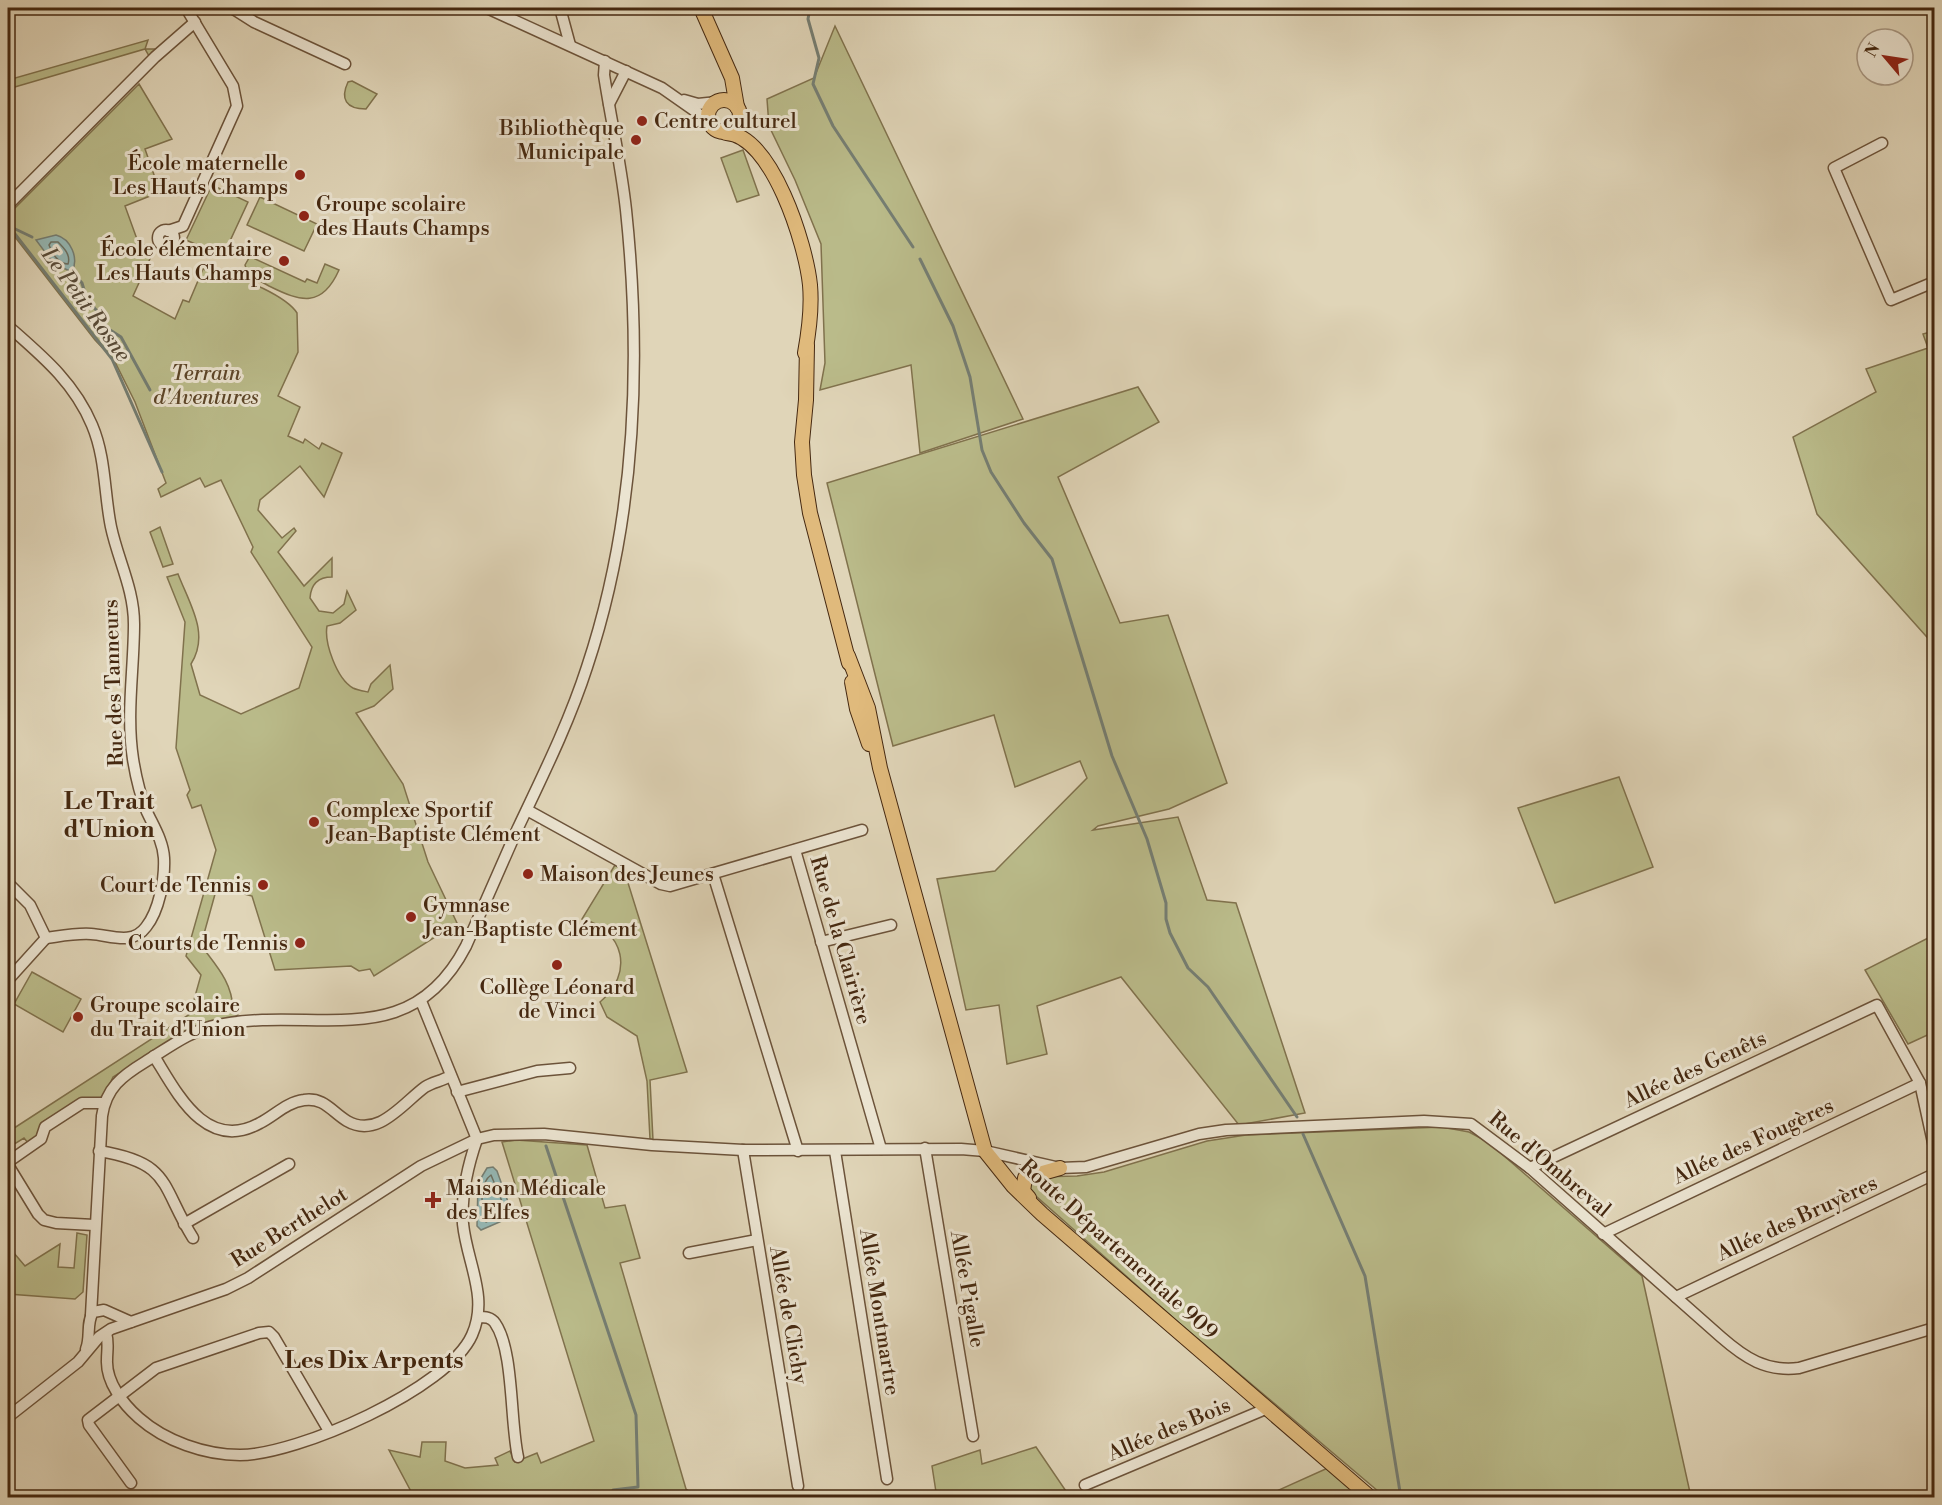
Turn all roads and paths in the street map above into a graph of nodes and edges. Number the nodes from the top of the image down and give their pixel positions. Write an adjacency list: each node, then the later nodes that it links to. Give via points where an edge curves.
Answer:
1 (186, 8): 7 (street)
2 (232, 8): 13 (street)
3 (488, 8): 9 (street)
4 (560, 8): 9 (street, via 561,28); 10 (street)
5 (701, 8): 8 (main road)
6 (706, 8): 8 (main road)
7 (195, 22): 23 (street); 24 (street, via 233,86 237,106 183,226)
8 (712, 31): 11 (main road)
9 (556, 39): 10 (street)
10 (570, 45): 12 (street)
11 (721, 53): 16 (main road, via 727,82 724,95); 18 (main road, via 735,85)
12 (605, 61): 14 (street); 17 (street)
13 (345, 64)
14 (626, 71): 15 (street); 17 (street)
15 (671, 93): 16 (street, via 693,104); 19 (street)
16 (717, 102): 18 (main road, via 728,101); 19 (main road, via 708,112)
17 (609, 104): 27 (street, via 623,189 633,305 634,394 625,494 604,607 587,669)
18 (739, 110): 20 (main road, via 737,127); 22 (main road, via 767,152)
19 (711, 126): 20 (main road)
20 (726, 133): 22 (main road, via 750,142)
21 (1882, 143): 25 (street, via 1834,168 1891,300)
22 (777, 184): 48 (main road, Route Départementale 909, via 800,238 811,299 802,443 810,513 848,656 868,708 880,768)
23 (8, 205)
24 (168, 231)
25 (1935, 282)
26 (8, 327): 33 (street, Rue des Tanneurs, via 63,376 83,408 99,447 112,529 133,612 132,757 140,794 159,836 164,859 151,920 137,935 123,939 90,934)
27 (527, 810): 30 (street, Rue de la Clairière, via 665,886); 36 (street, via 456,964 445,981)
28 (862, 830): 29 (street)
29 (795, 850): 30 (street, Rue de la Clairière); 34 (street, Rue de la Clairière)
30 (713, 874): 50 (street)
31 (8, 883): 33 (street, via 30,904)
32 (891, 925): 34 (street)
33 (46, 938): 35 (street)
34 (821, 942): 46 (street, Rue de la Clairière)
35 (8, 980)
36 (421, 1001): 37 (street, via 382,1017 243,1020 215,1025); 39 (street)
37 (154, 1056): 39 (street, via 194,1115 227,1130 258,1125 294,1102 306,1099 320,1101 356,1125 369,1126 386,1119 424,1088); 42 (street, via 119,1078)
38 (570, 1068): 41 (street, via 537,1071)
39 (450, 1076): 41 (street)
40 (1920, 1083): 44 (street); 55 (street, Allée des Genêts, via 1877,1005); 60 (street, Allée des Fougères)
41 (457, 1092): 43 (street)
42 (104, 1103): 49 (street); 52 (street, via 82,1103 45,1127 40,1139)
43 (477, 1139): 47 (street, Rue Berthelot, via 514,1133 544,1134); 64 (street, via 464,1193 463,1222); 70 (street, Rue Berthelot, via 408,1174 248,1278)
44 (1935, 1146)
45 (925, 1148): 46 (street, Rue d'Ombreval); 48 (street, Rue d'Ombreval); 82 (street, Allée Pigalle)
46 (881, 1149): 51 (street, Rue d'Ombreval)
47 (743, 1150): 50 (street, Rue d'Ombreval); 62 (street, Allée de Clichy)
48 (985, 1150): 54 (street, Rue d'Ombreval); 57 (main road, Route Départementale 909, via 1013,1186)
49 (99, 1151): 58 (street, via 127,1155 153,1168); 59 (street)
50 (798, 1151): 51 (street, Rue d'Ombreval)
51 (835, 1151): 84 (street, Allée Montmartre)
52 (8, 1163): 59 (street, via 45,1220)
53 (289, 1164): 58 (street)
54 (1060, 1167): 55 (street, Rue d'Ombreval, via 1086,1167 1199,1134 1226,1130 1434,1121 1477,1126); 57 (main road, via 1029,1175 1023,1184 1023,1191)
55 (1530, 1168): 60 (street, Rue d'Ombreval)
56 (1935, 1174): 66 (street, Allée des Bruyères)
57 (1042, 1214): 79 (main road, Route Départementale 909)
58 (184, 1224): 61 (street)
59 (94, 1225): 65 (street)
60 (1603, 1234): 66 (street, Rue d'Ombreval)
61 (193, 1238)
62 (757, 1240): 63 (street); 87 (street, Allée de Clichy)
63 (689, 1253)
64 (478, 1288): 69 (street); 71 (street)
65 (91, 1294): 67 (street); 68 (street)
66 (1676, 1297): 72 (street, Rue d'Ombreval, via 1746,1358 1777,1369 1799,1368)
67 (107, 1312): 68 (street, via 96,1311); 70 (street); 74 (street, via 113,1321)
68 (91, 1315): 73 (street)
69 (478, 1317): 71 (street); 81 (street, via 466,1347 433,1376 383,1408)
70 (131, 1322): 74 (street, Rue Berthelot)
71 (496, 1324): 83 (street, via 506,1354)
72 (1935, 1328)
73 (91, 1329): 74 (street); 77 (street)
74 (106, 1332): 75 (street); 76 (street)
75 (87, 1353): 76 (street, via 98,1352); 77 (street)
76 (106, 1360): 78 (street, via 110,1382)
77 (78, 1362): 80 (street)
78 (119, 1394): 81 (street, via 153,1430 215,1452 268,1452); 81 (street, via 161,1366 269,1332); 85 (street, via 88,1422)
79 (1268, 1408): 86 (street, Allée des Bois); 88 (main road, Route Départementale 909)
80 (8, 1417)
81 (329, 1431)
82 (973, 1436)
83 (518, 1457)
84 (887, 1479)
85 (131, 1483)
86 (1085, 1485)
87 (798, 1486)
88 (1371, 1497)

